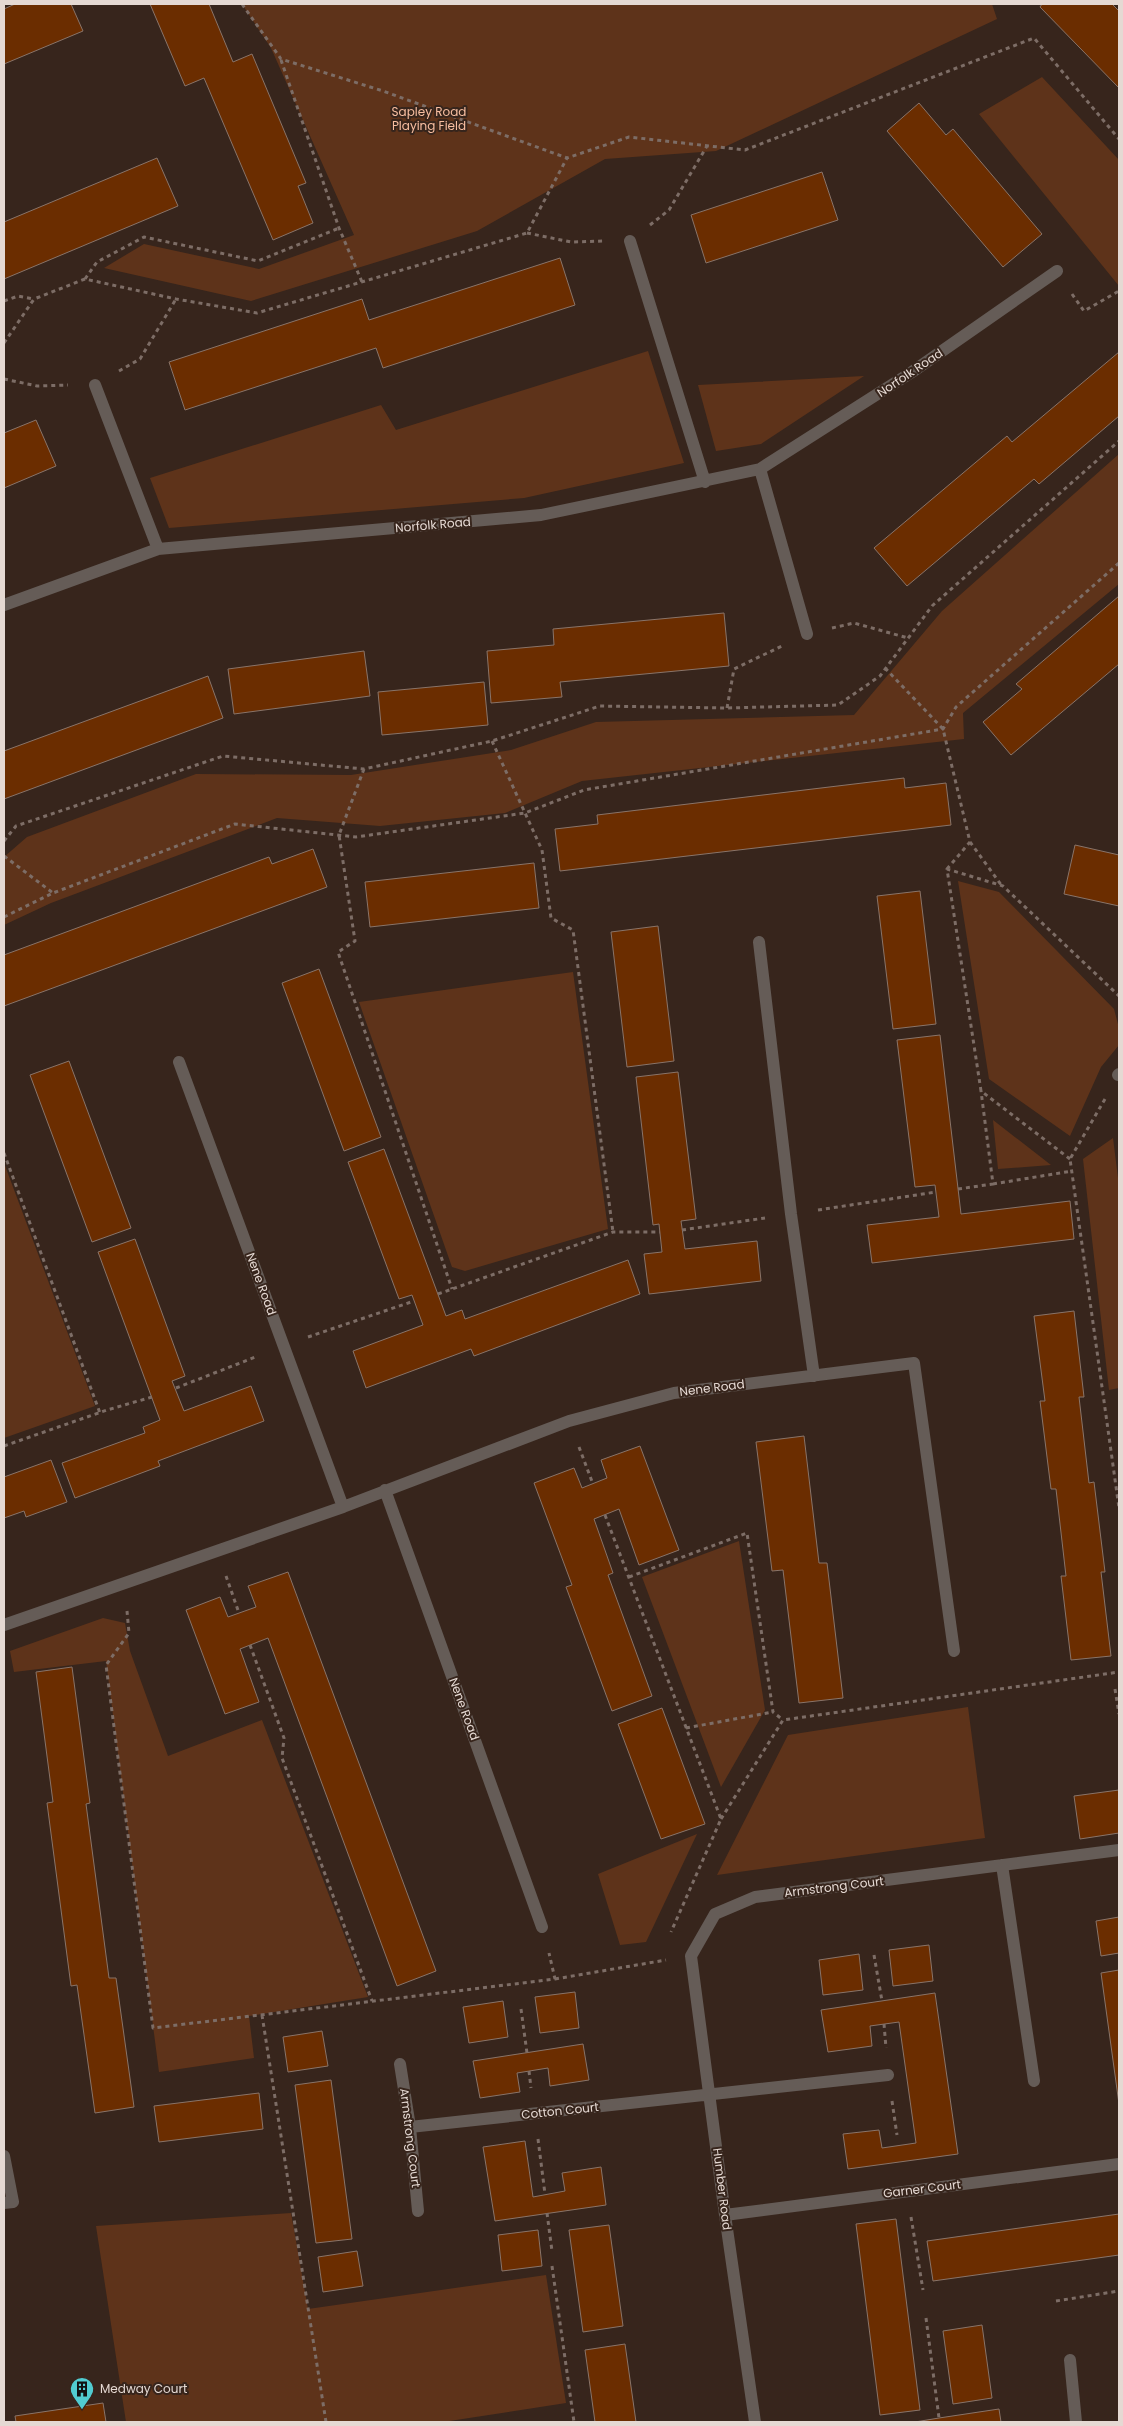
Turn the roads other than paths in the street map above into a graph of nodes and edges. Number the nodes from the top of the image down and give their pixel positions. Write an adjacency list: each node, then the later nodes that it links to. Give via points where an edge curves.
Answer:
1 (630, 241): 5 (street)
2 (1057, 271): 4 (street, Norfolk Road, via 912,372)
3 (95, 384): 6 (street)
4 (760, 469): 5 (street, Norfolk Road); 8 (street)
5 (705, 482): 6 (street, Norfolk Road, via 541,515)
6 (158, 550): 7 (street, Norfolk Road)
7 (4, 605)
8 (807, 634)
9 (759, 942): 11 (street)
10 (179, 1062): 13 (street, Nene Road)
11 (814, 1376): 12 (street, Nene Road, via 674,1393 569,1421); 15 (street, Nene Road, via 914,1363)
12 (386, 1490): 13 (street, Nene Road); 18 (street, Nene Road)
13 (343, 1507): 14 (street, Nene Road)
14 (4, 1625)
15 (954, 1651)
16 (1119, 1850): 17 (street, Armstrong Court)
17 (1002, 1865): 19 (street, Armstrong Court, via 755,1897 716,1914); 22 (street)
18 (542, 1927)
19 (691, 1956): 23 (street, Humber Road)
20 (400, 2064): 24 (street, Armstrong Court)
21 (888, 2075): 23 (street)
22 (1034, 2081)
23 (710, 2095): 24 (street, Cotton Court); 29 (street, Humber Road)
24 (410, 2127): 28 (street, Armstrong Court)
25 (4, 2156): 27 (street)
26 (1119, 2164): 29 (street, Garner Court)
27 (8, 2203)
28 (418, 2211)
29 (725, 2215): 31 (street, Humber Road)
30 (1070, 2360): 32 (street)
31 (755, 2422)
32 (1076, 2422)

